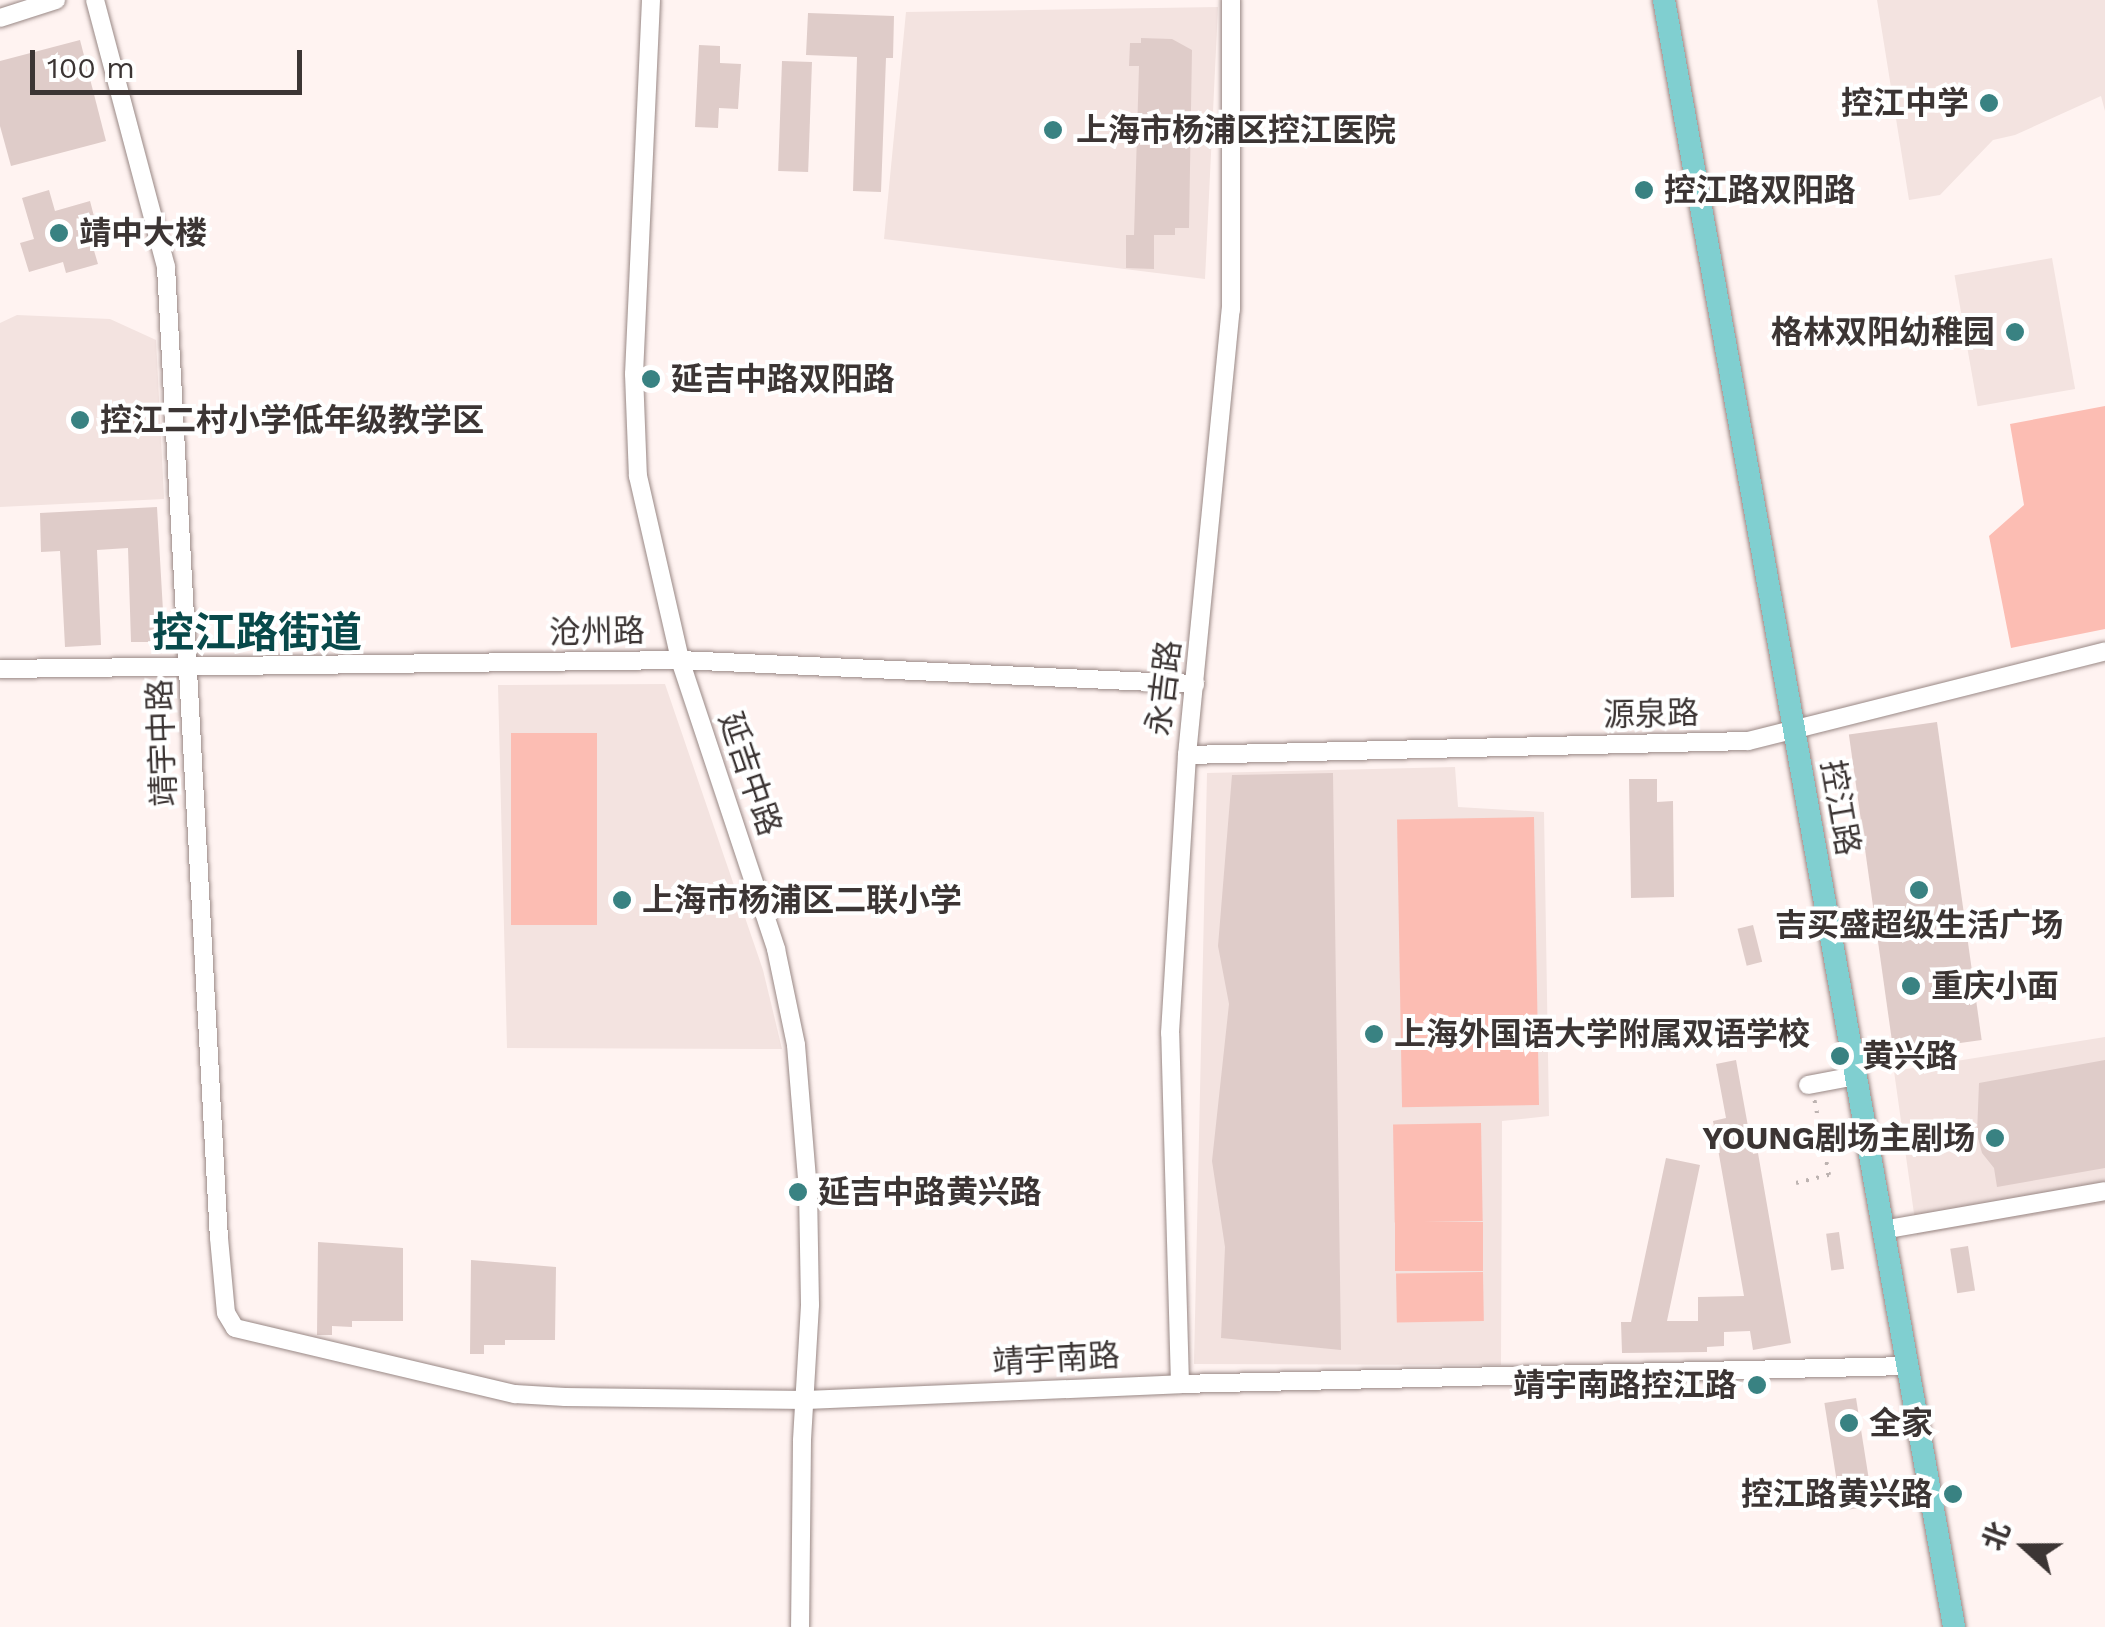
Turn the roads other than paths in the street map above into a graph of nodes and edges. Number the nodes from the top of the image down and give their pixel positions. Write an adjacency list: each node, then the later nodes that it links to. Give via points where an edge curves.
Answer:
1 (56, 0): 6 (street)
2 (95, 0): 9 (street, 靖宇中路, via 166,267)
3 (651, 0): 8 (street, 延吉中路, via 634,374 652,550)
4 (1231, 0): 11 (street, 永吉路, via 1231,310)
5 (1664, 0): 12 (main road, 控江路)
6 (0, 18)
7 (2105, 651): 12 (street, 源泉路)
8 (680, 660): 9 (street, 沧州路); 11 (street, 沧州路); 21 (street, 延吉中路, via 776,950 796,1045 808,1190)
9 (189, 668): 10 (street, 沧州路); 18 (street, 靖宇中路)
10 (0, 669)
11 (1195, 684): 13 (street, 永吉路)
12 (1794, 728): 13 (street, 源泉路, via 1738,741); 14 (main road, 控江路)
13 (1186, 755): 20 (street, 永吉路, via 1170,1033)
14 (1855, 1076): 15 (street); 17 (main road, 控江路)
15 (1810, 1084)
16 (2105, 1192): 17 (street)
17 (1882, 1230): 19 (main road, 控江路)
18 (226, 1313): 21 (street, 靖宇南路, via 244,1332 515,1394)
19 (1906, 1366): 20 (street, 靖宇南路); 23 (main road, 控江路)
20 (1180, 1384): 21 (street, 靖宇南路)
21 (806, 1400): 22 (street, 延吉中路)
22 (800, 1627)
23 (1954, 1627)

